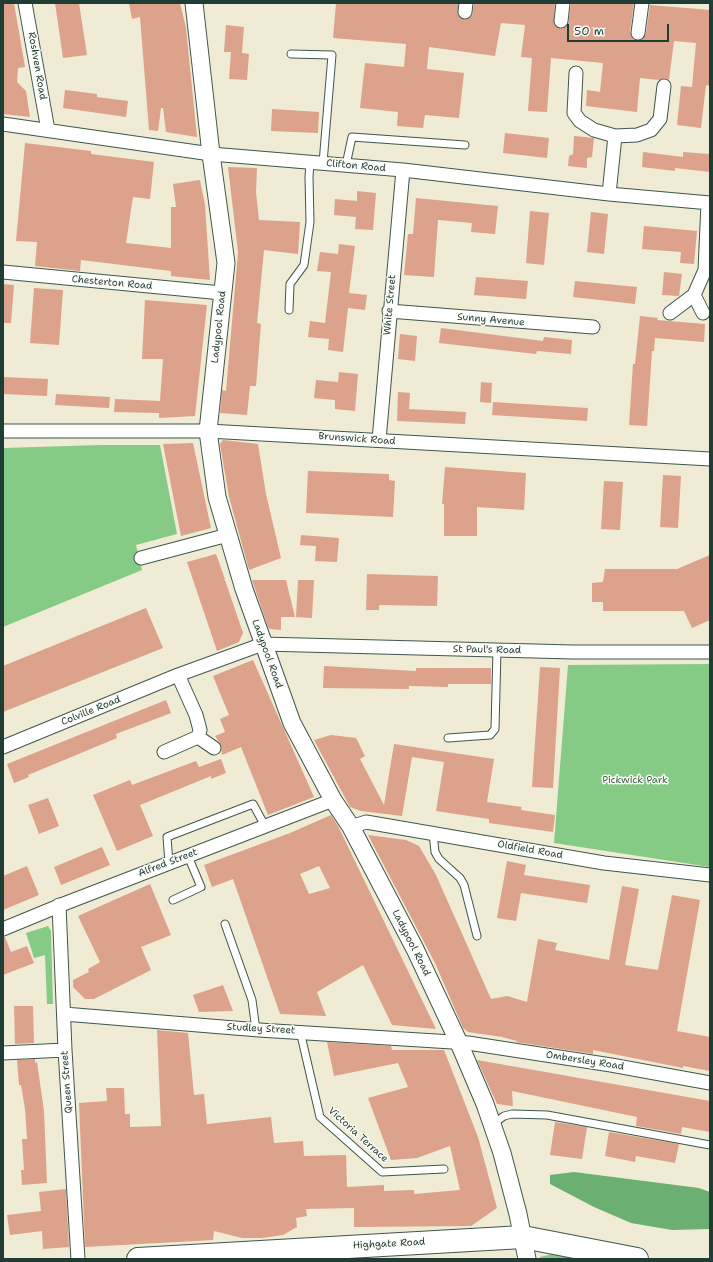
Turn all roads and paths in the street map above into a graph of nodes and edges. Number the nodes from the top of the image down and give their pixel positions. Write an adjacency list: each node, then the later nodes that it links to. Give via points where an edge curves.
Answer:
1 (25, 3): 11 (street, Roshven Road)
2 (194, 3): 14 (street, Ladypool Road)
3 (563, 3): 5 (street)
4 (642, 3): 6 (street)
5 (561, 21)
6 (638, 33)
7 (291, 54): 15 (lane, via 332,55)
8 (576, 73): 12 (street, via 574,113 580,121 594,130)
9 (664, 86): 12 (street, via 660,119 651,130 637,135)
10 (3, 124): 11 (street, Clifton Road)
11 (48, 130): 14 (street, Clifton Road)
12 (615, 136): 18 (street)
13 (465, 145): 16 (lane, via 352,137)
14 (211, 154): 15 (street, Clifton Road); 21 (street, Ladypool Road, via 226,263)
15 (317, 163): 16 (street, Clifton Road); 23 (lane, via 309,177 310,222 304,265 290,284)
16 (346, 166): 17 (street, Clifton Road)
17 (403, 170): 18 (street, Clifton Road); 24 (street, White Street)
18 (609, 194): 19 (street, Clifton Road)
19 (709, 203): 22 (street, via 705,270)
20 (3, 272): 21 (street, Chesterton Road)
21 (222, 293): 28 (street, Ladypool Road)
22 (694, 295): 25 (street); 26 (street)
23 (289, 310)
24 (389, 311): 27 (street, Sunny Avenue); 30 (street, White Street)
25 (670, 313)
26 (704, 313)
27 (593, 327)
28 (208, 430): 29 (street, Brunswick Road); 30 (street, Brunswick Road); 32 (street, Ladypool Road, via 218,497)
29 (3, 431)
30 (379, 440): 31 (street, Brunswick Road)
31 (710, 459)
32 (228, 535): 33 (street); 34 (street, Ladypool Road)
33 (141, 558)
34 (263, 644): 35 (street, St Paul's Road); 37 (street, Colville Road); 43 (street, Ladypool Road, via 292,723)
35 (497, 650): 36 (street, St Paul's Road); 39 (lane, via 495,728 490,735)
36 (710, 652)
37 (178, 675): 38 (street, via 196,715 200,730); 40 (street, Colville Road)
38 (198, 737): 41 (street); 42 (street)
39 (448, 738)
40 (3, 747)
41 (214, 748)
42 (164, 752)
43 (333, 800): 44 (street, Alfred Street); 45 (street, Ladypool Road)
44 (265, 826): 47 (street, Alfred Street); 48 (lane, via 253,804 167,836)
45 (351, 828): 46 (street, Oldfield Road, via 366,822); 58 (street, Ladypool Road, via 415,949)
46 (433, 833): 49 (street, Oldfield Road, via 604,863); 54 (lane, via 435,852 439,859 464,885)
47 (188, 856): 48 (street, Alfred Street); 50 (lane, via 201,887)
48 (169, 863): 51 (street, Alfred Street)
49 (710, 875)
50 (173, 900)
51 (59, 906): 53 (street, Alfred Street); 55 (street, Queen Street)
52 (225, 924): 56 (lane, via 252,1000)
53 (3, 929)
54 (477, 936)
55 (64, 1014): 56 (street, Studley Street); 59 (street, Queen Street)
56 (256, 1030): 57 (street, Studley Street)
57 (300, 1031): 58 (street, Studley Street); 64 (lane, Victoria Terrace, via 320,1117 382,1172)
58 (459, 1043): 61 (street, Ombersley Road, via 596,1062); 62 (street, Ladypool Road)
59 (64, 1050): 60 (street); 68 (street, Queen Street)
60 (3, 1053)
61 (710, 1083)
62 (493, 1124): 63 (lane, via 512,1114 547,1115); 65 (street, Ladypool Road)
63 (710, 1145)
64 (444, 1168)
65 (523, 1237): 66 (highway, Highgate Road); 70 (street, Ladypool Road); 71 (highway, Highgate Road)
66 (248, 1256): 67 (highway, Highgate Road)
67 (186, 1258): 69 (highway, Highgate Road)
68 (78, 1259)
69 (138, 1259)
70 (527, 1259)
71 (637, 1259)

